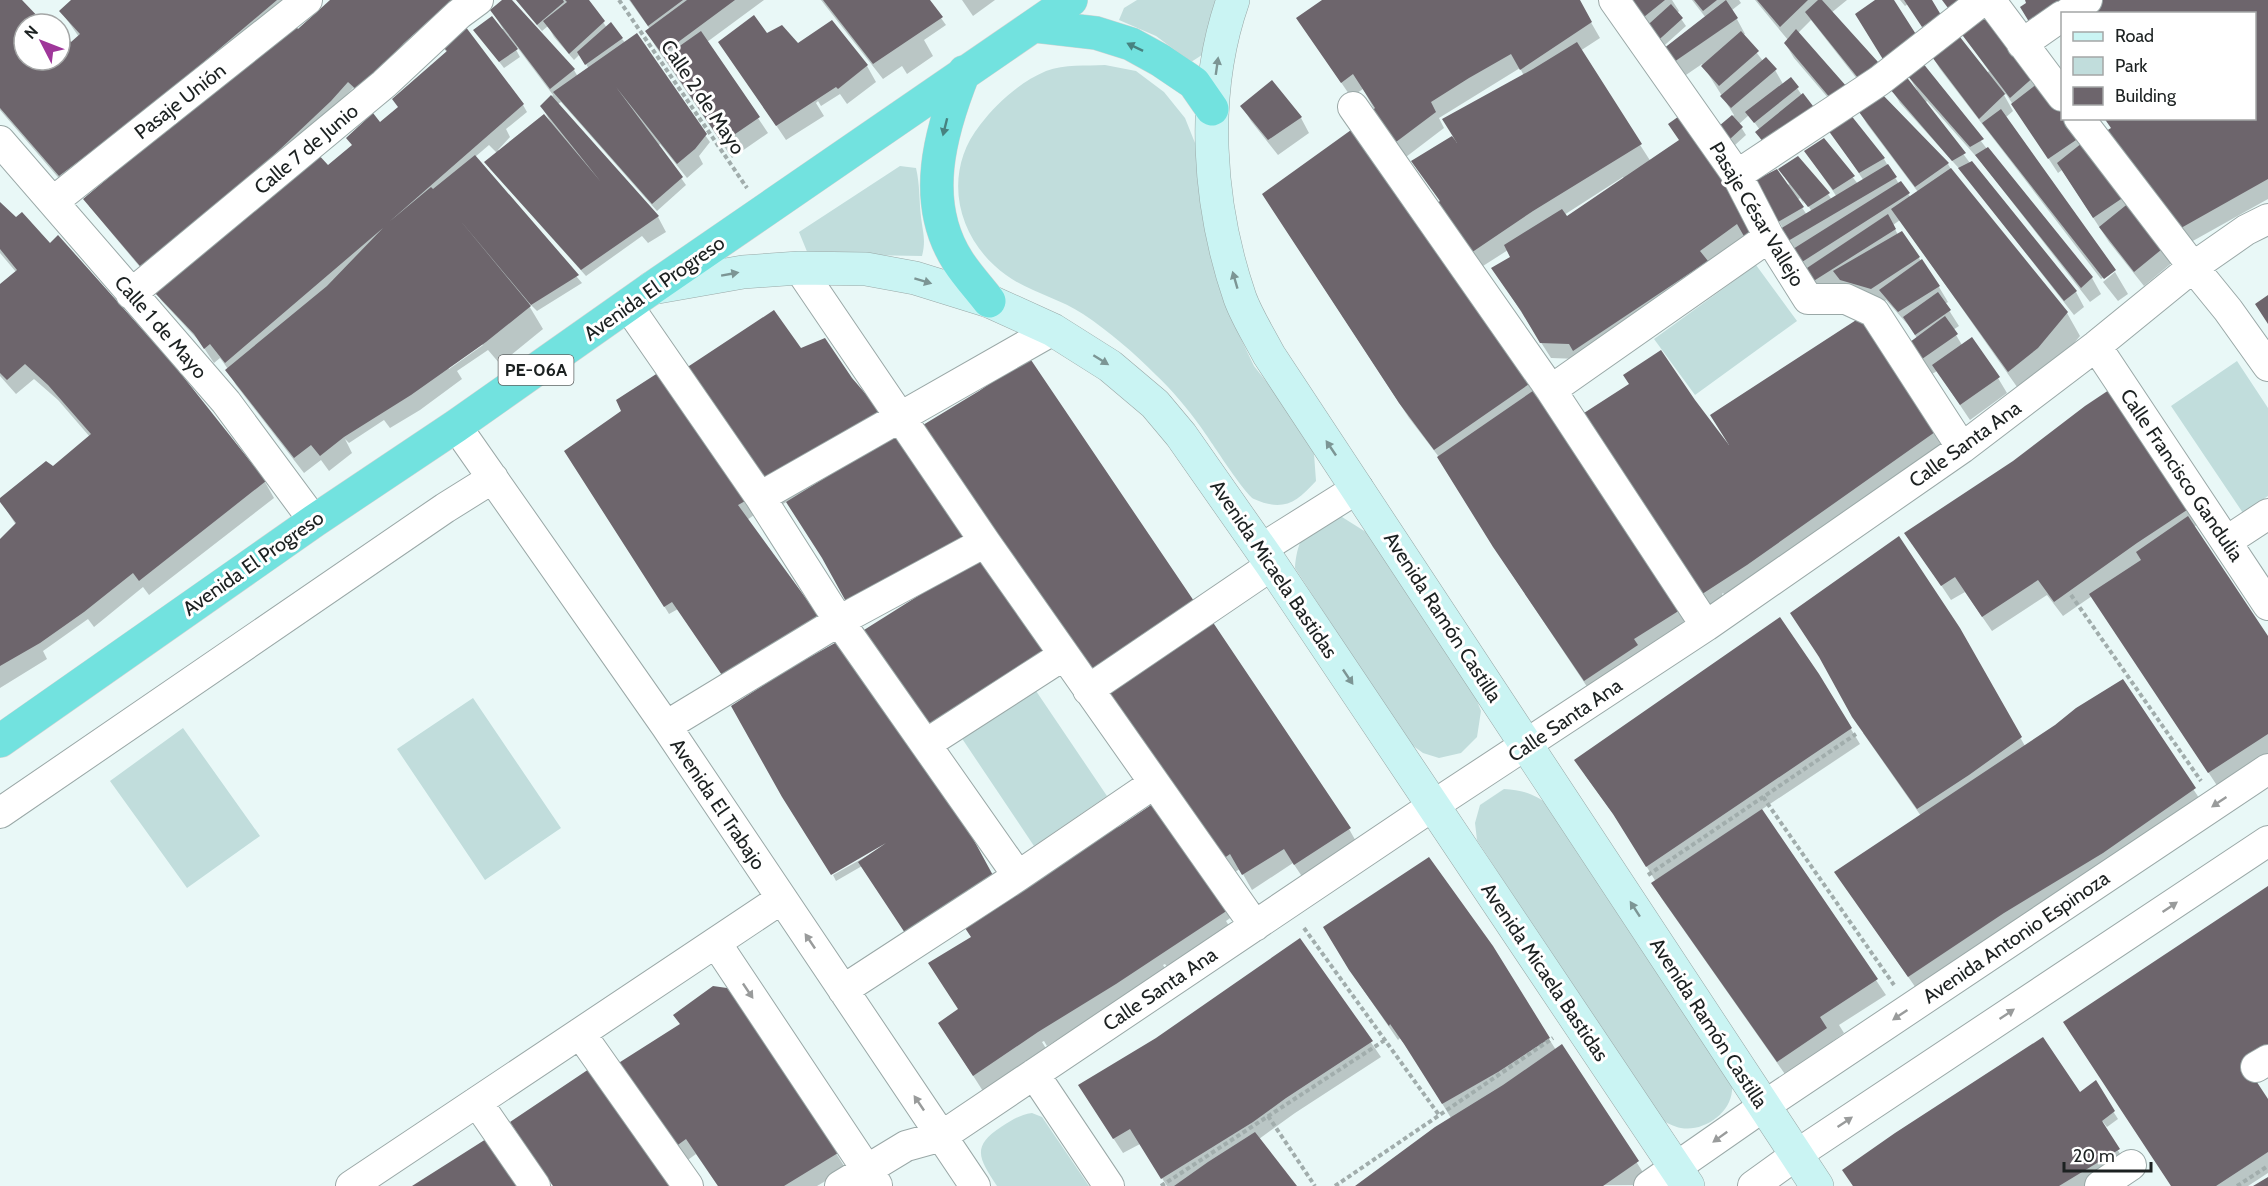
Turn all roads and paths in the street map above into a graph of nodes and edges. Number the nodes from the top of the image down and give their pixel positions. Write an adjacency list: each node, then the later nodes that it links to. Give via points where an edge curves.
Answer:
1 (307, 0): 21 (street, Pasaje Unión)
2 (478, 0): 27 (street, Calle 7 de Junio, via 384,84)
3 (619, 0): 22 (path, Calle 2 de Mayo)
4 (1071, 0): 12 (highway, Avenida El Progreso / PE-06A)
5 (1233, 0): 17 (main road, Avenida Ramón Castilla, one-way to 5, via 1218,61)
6 (1614, 0): 20 (street, Pasaje César Vallejo)
7 (1983, 0): 20 (street, via 1879,81)
8 (1990, 0): 13 (street)
9 (2086, 0): 10 (street)
10 (2070, 12)
11 (2061, 17): 13 (street)
12 (1035, 26): 14 (highway, Avenida El Progreso / PE-06A); 17 (highway, one-way to 12, via 1194,83 1131,44 1096,33)
13 (2022, 44): 15 (street)
14 (964, 72): 22 (highway, Avenida El Progreso / PE-06A); 29 (highway, one-way to 29, via 940,145 936,194 943,229 957,260)
15 (2061, 95)
16 (1353, 107): 33 (street)
17 (1212, 109): 38 (main road, Avenida Ramón Castilla, one-way to 17, via 1269,355 1241,299 1223,240 1214,172)
18 (2081, 120): 25 (street)
19 (0, 141): 21 (street, Calle 1 de Mayo)
20 (1737, 174): 24 (street, Pasaje César Vallejo)
21 (54, 201): 27 (street, Calle 1 de Mayo)
22 (763, 211): 28 (highway, Avenida El Progreso / PE-06A)
23 (2268, 219): 25 (street, Calle Santa Ana)
24 (1769, 237): 33 (street); 36 (street, Pasaje César Vallejo, via 1808,299 1846,300 1874,312)
25 (2193, 267): 31 (street, Calle Santa Ana); 32 (street)
26 (799, 268): 28 (main road, Avenida Micaela Bastidas, one-way to 26, via 743,272); 29 (main road, Avenida Micaela Bastidas, one-way to 29, via 866,269 915,278); 34 (street)
27 (131, 294): 41 (street, Calle 1 de Mayo, via 226,402)
28 (640, 297): 35 (highway, Avenida El Progreso / PE-06A); 39 (street)
29 (989, 301): 30 (main road, Avenida Micaela Bastidas)
30 (1053, 330): 34 (street); 44 (main road, Avenida Micaela Bastidas, one-way to 44, via 1110,366 1155,404)
31 (2096, 346): 36 (street, Calle Santa Ana); 42 (street, Calle Francisco Gandulia)
32 (2268, 366)
33 (1551, 390): 48 (street)
34 (901, 417): 39 (street); 43 (street)
35 (456, 426): 37 (street, Avenida El Trabajo); 41 (highway, Avenida El Progreso / PE-06A)
36 (1962, 448): 48 (street, Calle Santa Ana)
37 (493, 478): 51 (street, Avenida El Trabajo); 61 (street)
38 (1358, 488): 44 (street); 55 (main road, Avenida Ramón Castilla)
39 (760, 497): 47 (street)
40 (2268, 514): 42 (street)
41 (314, 521): 53 (highway, Avenida El Progreso / PE-06A)
42 (2227, 541): 46 (street, Calle Francisco Gandulia)
43 (985, 542): 47 (street); 49 (street)
44 (1266, 557): 50 (street); 60 (main road, Avenida Micaela Bastidas, one-way to 60)
45 (2071, 595): 59 (path)
46 (2268, 605)
47 (839, 621): 51 (street); 54 (street)
48 (1706, 626): 55 (street, Calle Santa Ana)
49 (1064, 656): 50 (street); 54 (street)
50 (1088, 690): 57 (street)
51 (666, 726): 65 (street, Avenida El Trabajo)
52 (1856, 734): 58 (path)
53 (0, 741)
54 (926, 744): 63 (street)
55 (1527, 745): 60 (street, Calle Santa Ana); 64 (main road, Avenida Ramón Castilla)
56 (2268, 769): 59 (street, Avenida Antonio Espinoza, one-way to 59)
57 (1153, 784): 63 (street); 67 (street)
58 (1763, 797): 64 (path); 70 (path)
59 (2216, 804): 70 (street, Avenida Antonio Espinoza)
60 (1434, 805): 66 (street, Calle Santa Ana); 71 (main road, Avenida Micaela Bastidas)
61 (0, 813)
62 (2268, 842): 80 (street, one-way to 62)
63 (1018, 876): 69 (street)
64 (1623, 892): 76 (main road, Avenida Ramón Castilla, one-way to 64)
65 (781, 899): 68 (street); 69 (street, Avenida El Trabajo, one-way to 65)
66 (1287, 905): 67 (street, Calle Santa Ana); 73 (path)
67 (1255, 926): 74 (street, Calle Santa Ana)
68 (716, 942): 72 (street); 83 (street, one-way to 83)
69 (843, 990): 79 (street, Avenida El Trabajo, one-way to 69)
70 (1910, 1008): 76 (street, Avenida Antonio Espinoza, one-way to 76)
71 (1578, 1021): 77 (path); 84 (main road, Avenida Micaela Bastidas)
72 (580, 1033): 75 (street); 87 (street)
73 (1385, 1040): 77 (path); 78 (path)
74 (1034, 1074): 79 (street, Calle Santa Ana); 90 (street)
75 (477, 1102): 85 (street); 86 (street)
76 (1764, 1106): 80 (main road, Avenida Ramón Castilla); 84 (street, Avenida Antonio Espinoza, one-way to 84)
77 (1439, 1115): 93 (path)
78 (1268, 1116): 91 (path); 92 (path)
79 (942, 1136): 83 (street, Calle Santa Ana, via 906,1146); 89 (street, Avenida El Trabajo)
80 (1796, 1155): 95 (street); 96 (main road, Avenida Ramón Castilla)
81 (2131, 1165): 97 (street)
82 (2268, 1166): 98 (path)
83 (872, 1177): 88 (street, Calle Santa Ana)
84 (1682, 1177): 94 (street, Avenida Antonio Espinoza)
85 (366, 1182)
86 (535, 1186)
87 (688, 1186)
88 (840, 1186)
89 (975, 1186)
90 (1109, 1186)
91 (1161, 1186)
92 (1315, 1186)
93 (1335, 1186)
94 (1649, 1186)
95 (1754, 1186)
96 (1817, 1186)
97 (2100, 1186)
98 (2237, 1186)

